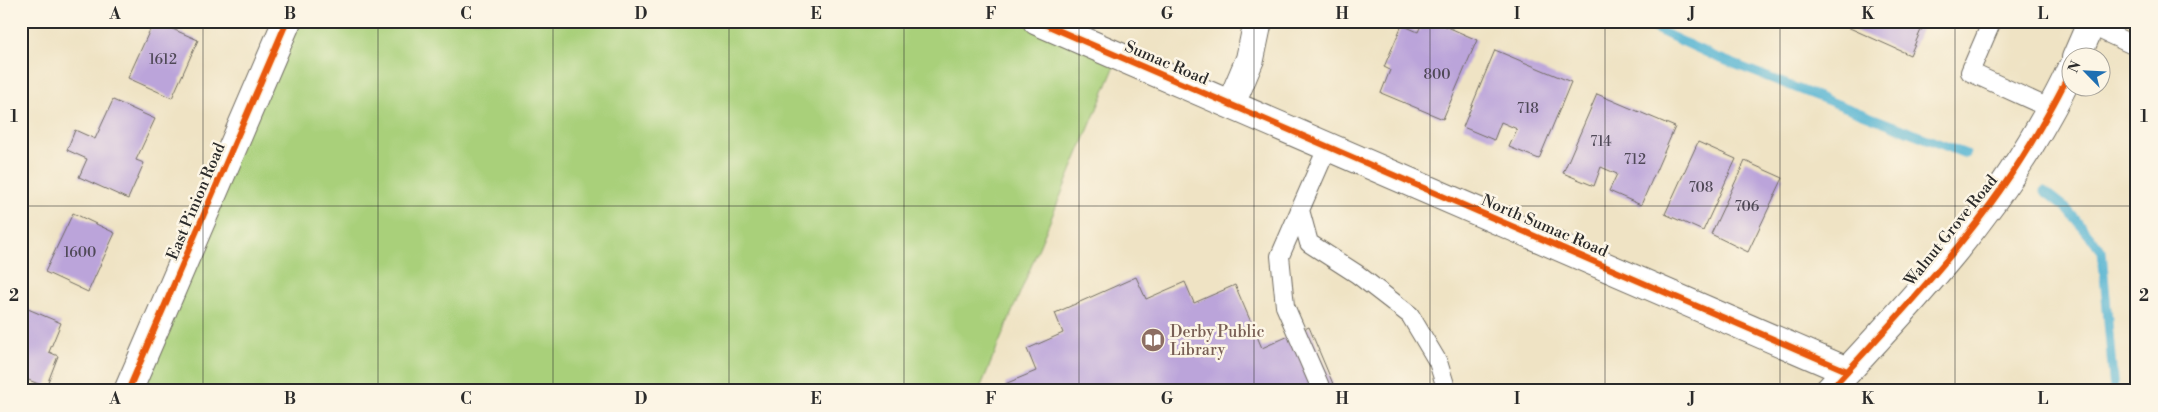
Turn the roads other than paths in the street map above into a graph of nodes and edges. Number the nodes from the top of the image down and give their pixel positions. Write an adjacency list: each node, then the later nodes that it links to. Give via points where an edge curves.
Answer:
1 (286, 21): 14 (street, East Pinion Road)
2 (1037, 21): 9 (street, Sumac Road)
3 (1258, 21): 9 (street, via 1250,59)
4 (1992, 21): 10 (lane, via 1970,72)
5 (2091, 23): 6 (lane); 7 (street)
6 (2137, 47)
7 (2080, 48)
8 (2060, 91): 10 (street, Walnut Grove Road)
9 (1231, 104): 11 (street, North Sumac Road)
10 (2051, 109): 13 (street, Walnut Grove Road, via 2023,158 1947,262)
11 (1328, 146): 12 (lane); 13 (street, North Sumac Road)
12 (1300, 210): 15 (lane, via 1280,256 1286,306); 16 (lane, via 1309,243 1357,274 1410,315 1438,362)
13 (1847, 371): 17 (street, Walnut Grove Road)
14 (128, 391)
15 (1322, 391)
16 (1447, 391)
17 (1829, 391)

